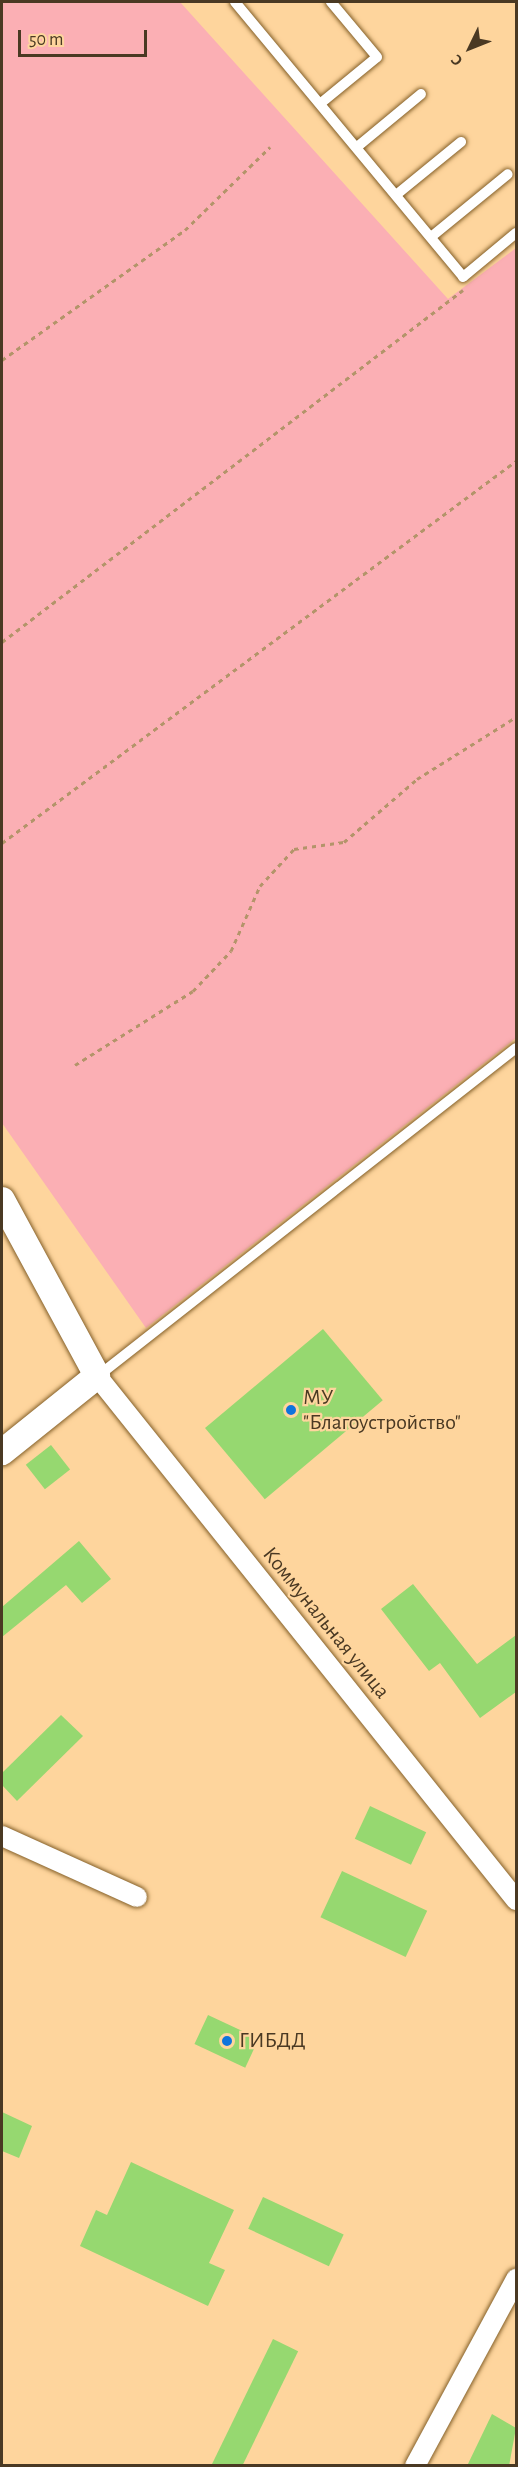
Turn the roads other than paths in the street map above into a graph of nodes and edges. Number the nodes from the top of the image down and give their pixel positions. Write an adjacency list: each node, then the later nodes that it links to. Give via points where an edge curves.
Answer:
1 (236, 2): 4 (lane)
2 (331, 2): 4 (lane, via 376,57)
3 (421, 94): 6 (lane)
4 (321, 103): 6 (lane)
5 (460, 142): 8 (lane)
6 (357, 147): 8 (lane)
7 (508, 174): 10 (lane)
8 (396, 195): 10 (lane)
9 (516, 233): 10 (lane, via 463,277)
10 (431, 237)
11 (516, 1048): 13 (lane)
12 (2, 1200): 13 (street)
13 (97, 1376): 14 (street); 17 (street, Коммунальная улица)
14 (2, 1452)
15 (2, 1836): 16 (street)
16 (137, 1897)
17 (516, 1900)
18 (516, 2280): 19 (street)
19 (415, 2466)

